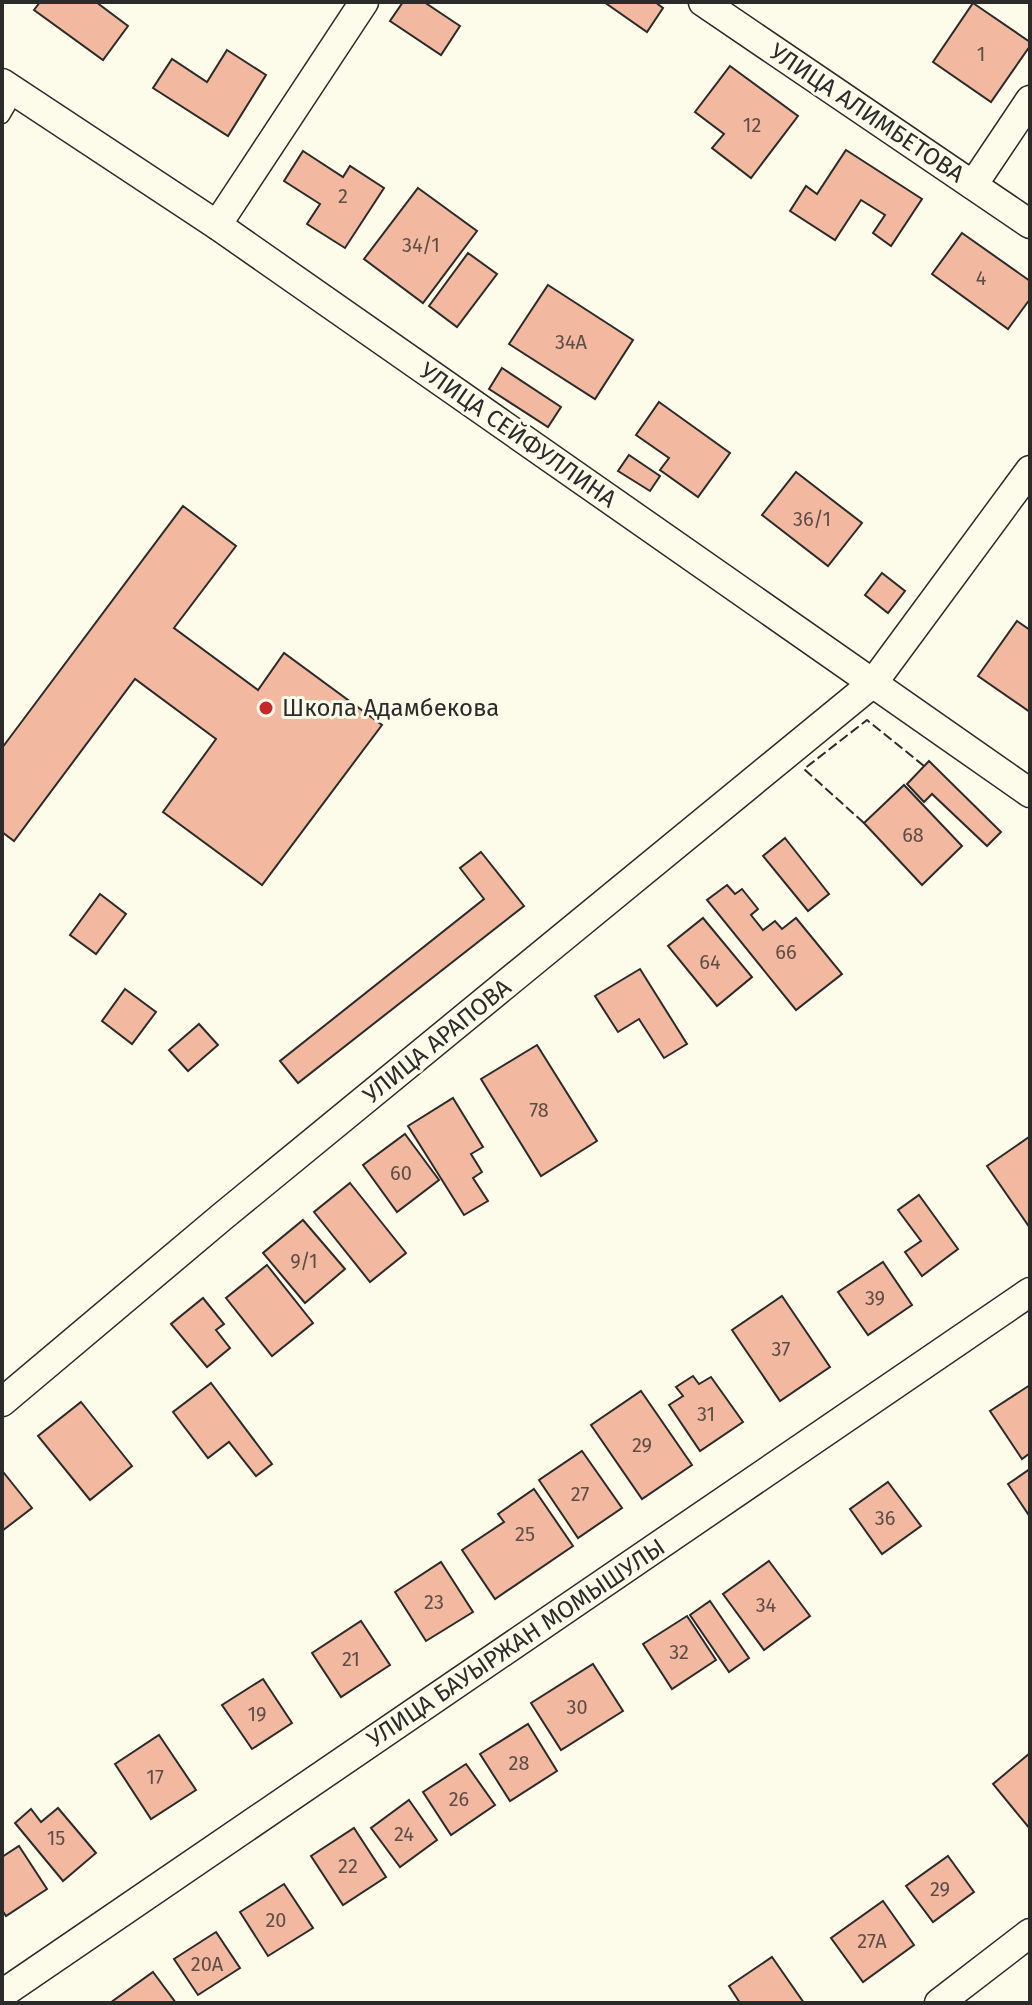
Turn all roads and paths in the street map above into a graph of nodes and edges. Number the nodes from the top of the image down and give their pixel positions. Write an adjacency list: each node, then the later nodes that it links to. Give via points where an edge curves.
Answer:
1 (364, 2): 7 (street)
2 (703, 2): 5 (street, УЛИЦА АЛИМБЕТОВА)
3 (7, 97): 7 (street, УЛИЦА СЕЙФУЛЛИНА)
4 (1030, 100): 5 (street)
5 (973, 185): 6 (street, УЛИЦА АЛИМБЕТОВА)
6 (1030, 224)
7 (217, 225): 9 (street, УЛИЦА СЕЙФУЛЛИНА)
8 (1030, 470): 9 (street, УЛИЦА АРАПОВА)
9 (873, 683): 10 (street, УЛИЦА СЕЙФУЛЛИНА); 12 (street, УЛИЦА АРАПОВА)
10 (1030, 793)
11 (1030, 1292): 14 (street, УЛИЦА БАУЫРЖАН МОМЫШУЛЫ)
12 (2, 1402)
13 (1030, 1933): 15 (street)
14 (2, 1994)
15 (939, 2003)

